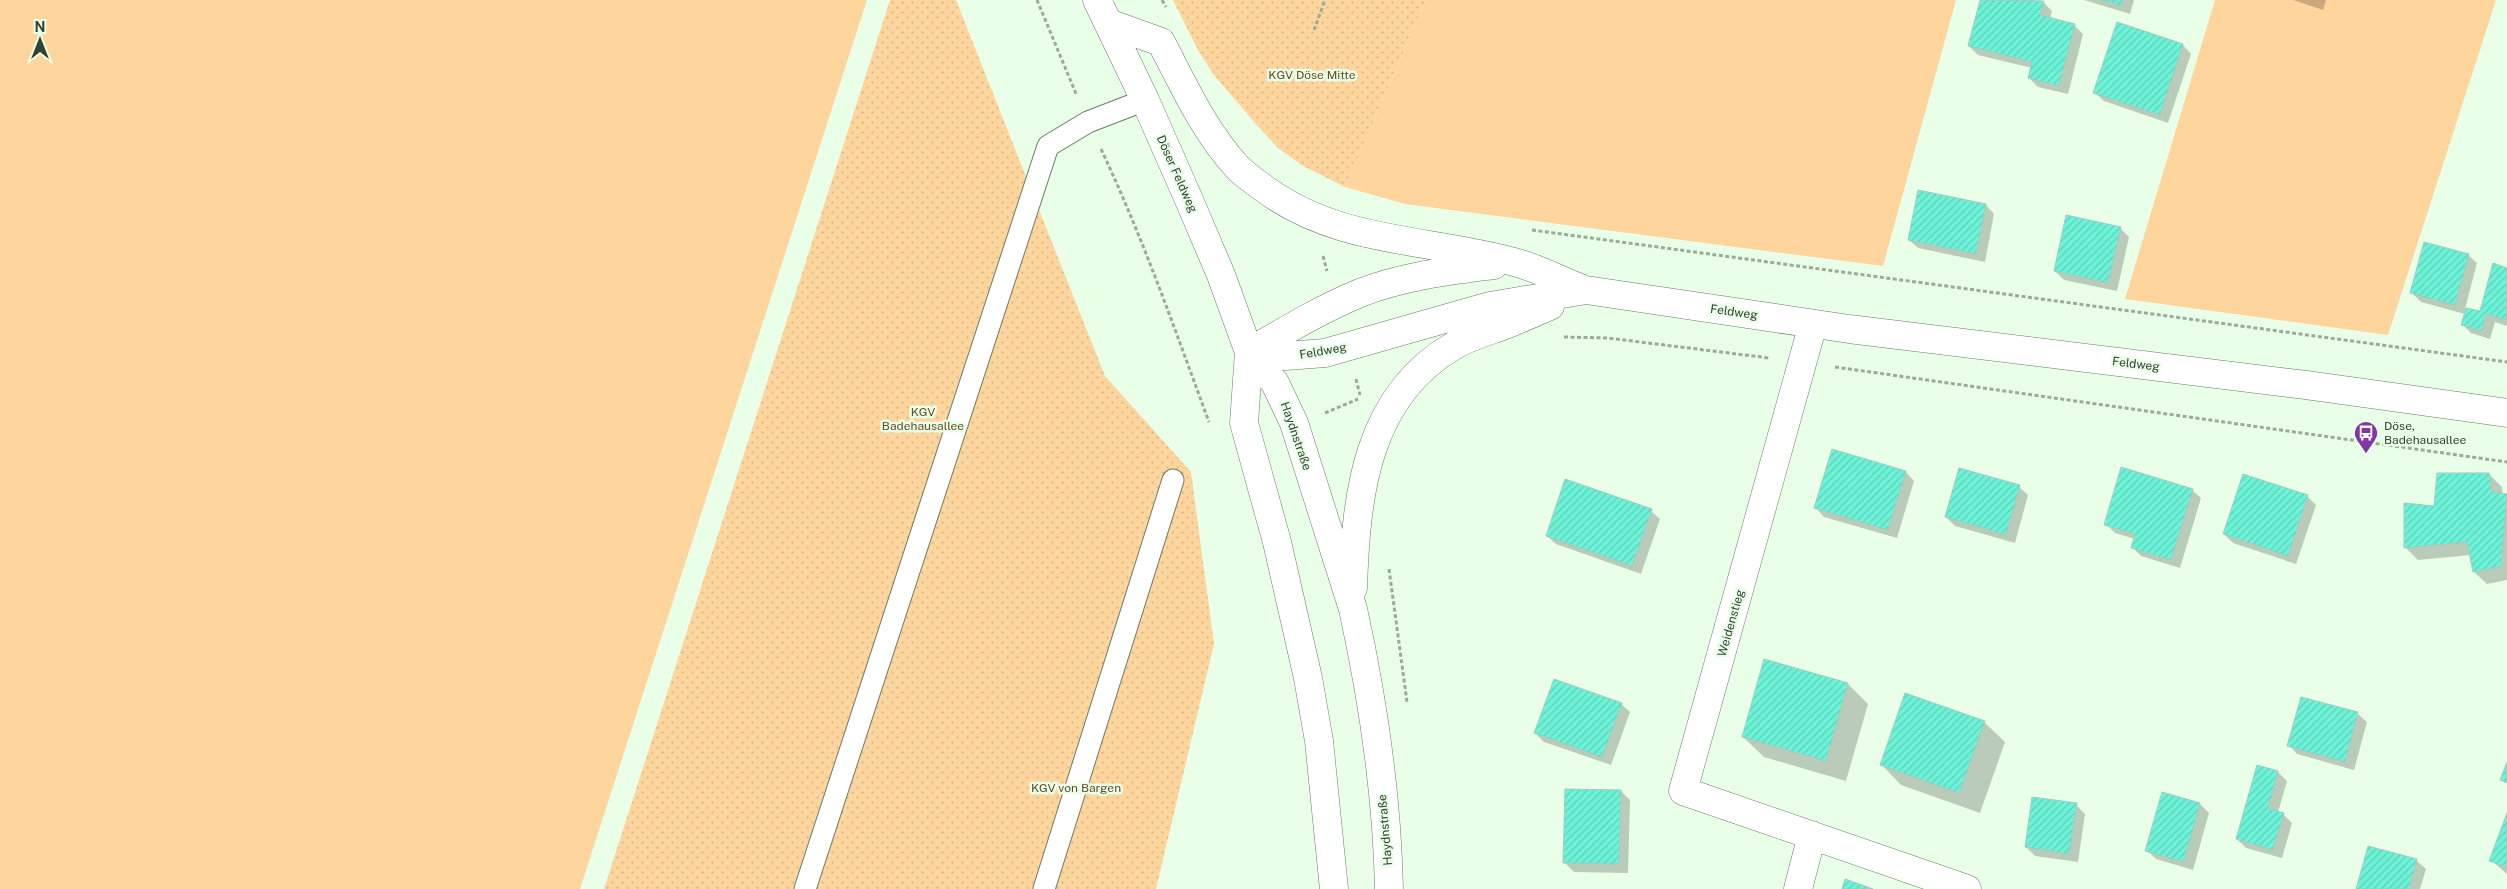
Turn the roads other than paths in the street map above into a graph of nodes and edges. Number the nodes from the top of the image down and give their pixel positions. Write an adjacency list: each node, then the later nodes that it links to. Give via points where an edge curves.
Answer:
1 (1103, 12): 2 (street, Döser Feldweg); 3 (street, via 1161,42 1218,145 1240,170 1285,204 1326,222 1377,237)
2 (1145, 100): 6 (street, Döser Feldweg, via 1221,275); 11 (lane, via 1088,122 1048,146)
3 (1515, 262): 4 (street); 6 (street, via 1428,273 1362,292)
4 (1586, 290): 5 (street, Feldweg); 6 (street, Feldweg, via 1490,306 1324,352 1286,356); 9 (street, via 1454,345 1412,377 1386,416 1366,467 1357,514)
5 (1813, 324): 7 (street, Feldweg, via 2306,384); 10 (street, Weidenstieg, via 1683,791)
6 (1249, 352): 9 (street, Haydnstraße, via 1275,383 1294,423); 13 (street, via 1244,423 1277,542 1308,678 1319,741)
7 (2507, 413)
8 (1173, 480): 12 (lane)
9 (1353, 609): 14 (street, Haydnstraße, via 1375,739 1388,848)
10 (1812, 835): 15 (street); 16 (street, Weidenstieg)
11 (804, 889)
12 (1044, 889)
13 (1334, 889)
14 (1389, 889)
15 (1798, 889)
16 (1966, 889)

